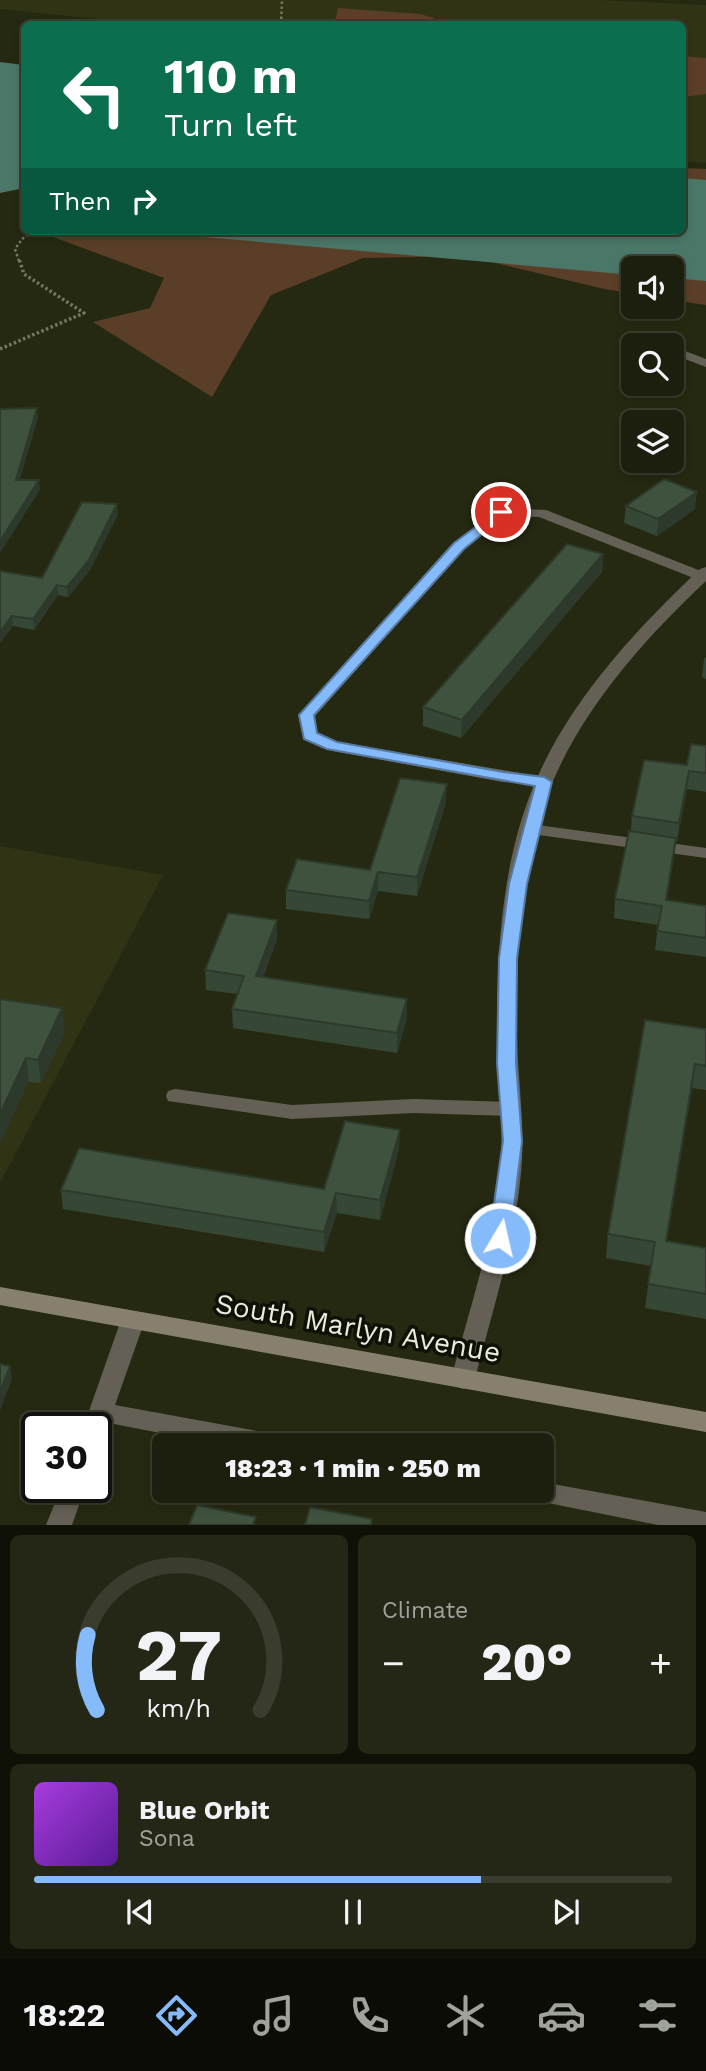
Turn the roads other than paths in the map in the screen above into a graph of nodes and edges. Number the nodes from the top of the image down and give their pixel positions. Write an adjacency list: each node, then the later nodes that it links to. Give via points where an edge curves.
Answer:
1 (684, 355): 2 (lane)
2 (706, 363)
3 (702, 579): 4 (street, via 599,690); 4 (lane, via 541,513 501,512 459,546 307,715 309,735 333,746)
4 (544, 782): 5 (street)
5 (530, 829): 6 (lane); 8 (street, via 508,958)
6 (706, 853)
7 (175, 1096): 8 (lane, via 292,1112 413,1106)
8 (510, 1109): 11 (street, via 512,1141 500,1238)
9 (0, 1296): 10 (street, South Marlyn Avenue)
10 (133, 1320): 11 (street, South Marlyn Avenue); 12 (street)
11 (463, 1379): 14 (street, South Marlyn Avenue)
12 (101, 1412)
13 (112, 1422): 15 (street)
14 (706, 1422)
15 (191, 1433)
16 (554, 1495): 18 (street)
17 (67, 1503): 19 (street)
18 (706, 1523)
19 (59, 1525)

